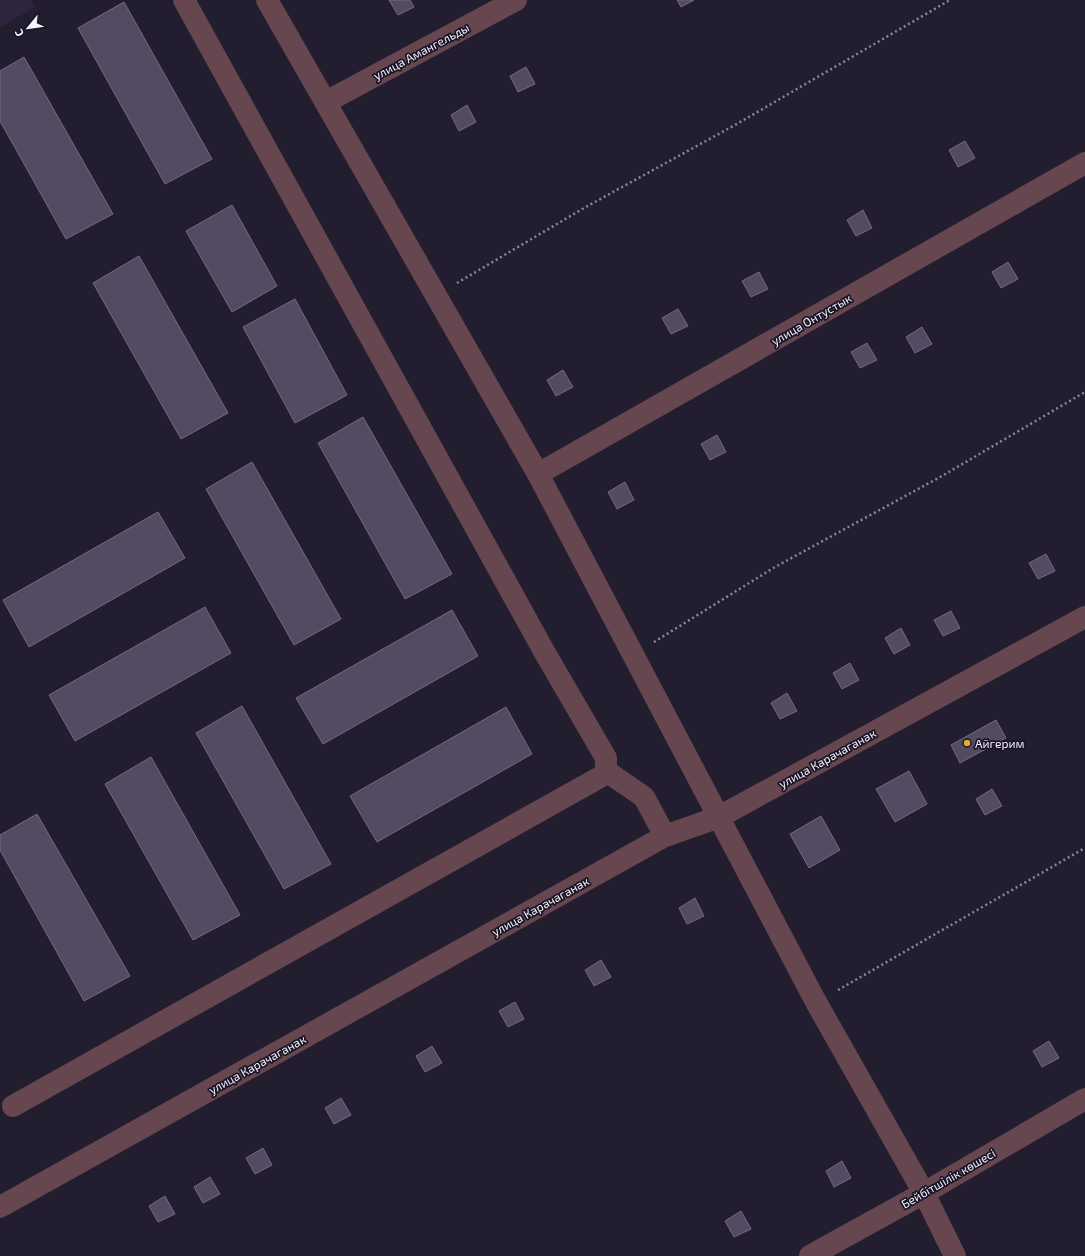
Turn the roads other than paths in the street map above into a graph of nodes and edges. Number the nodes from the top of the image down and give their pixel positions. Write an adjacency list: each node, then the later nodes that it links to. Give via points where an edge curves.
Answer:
1 (184, 0): 8 (street, via 545,653 606,758)
2 (267, 0): 4 (street)
3 (516, 0): 4 (street, улица Амангельды)
4 (326, 102): 6 (street)
5 (1085, 164): 6 (street, улица Онтустык)
6 (538, 474): 9 (street)
7 (1085, 617): 9 (street, улица Карачаганак)
8 (606, 771): 10 (street, via 644,797); 12 (street, via 595,780)
9 (719, 817): 10 (street, улица Карачаганак); 13 (street, via 816,1002)
10 (666, 836): 14 (street, улица Карачаганак)
11 (1085, 1099): 13 (street, Бейбітшілік көшесі)
12 (13, 1106)
13 (924, 1193): 15 (street, Бейбітшілік көшесі); 16 (street)
14 (0, 1207)
15 (810, 1256)
16 (955, 1256)

